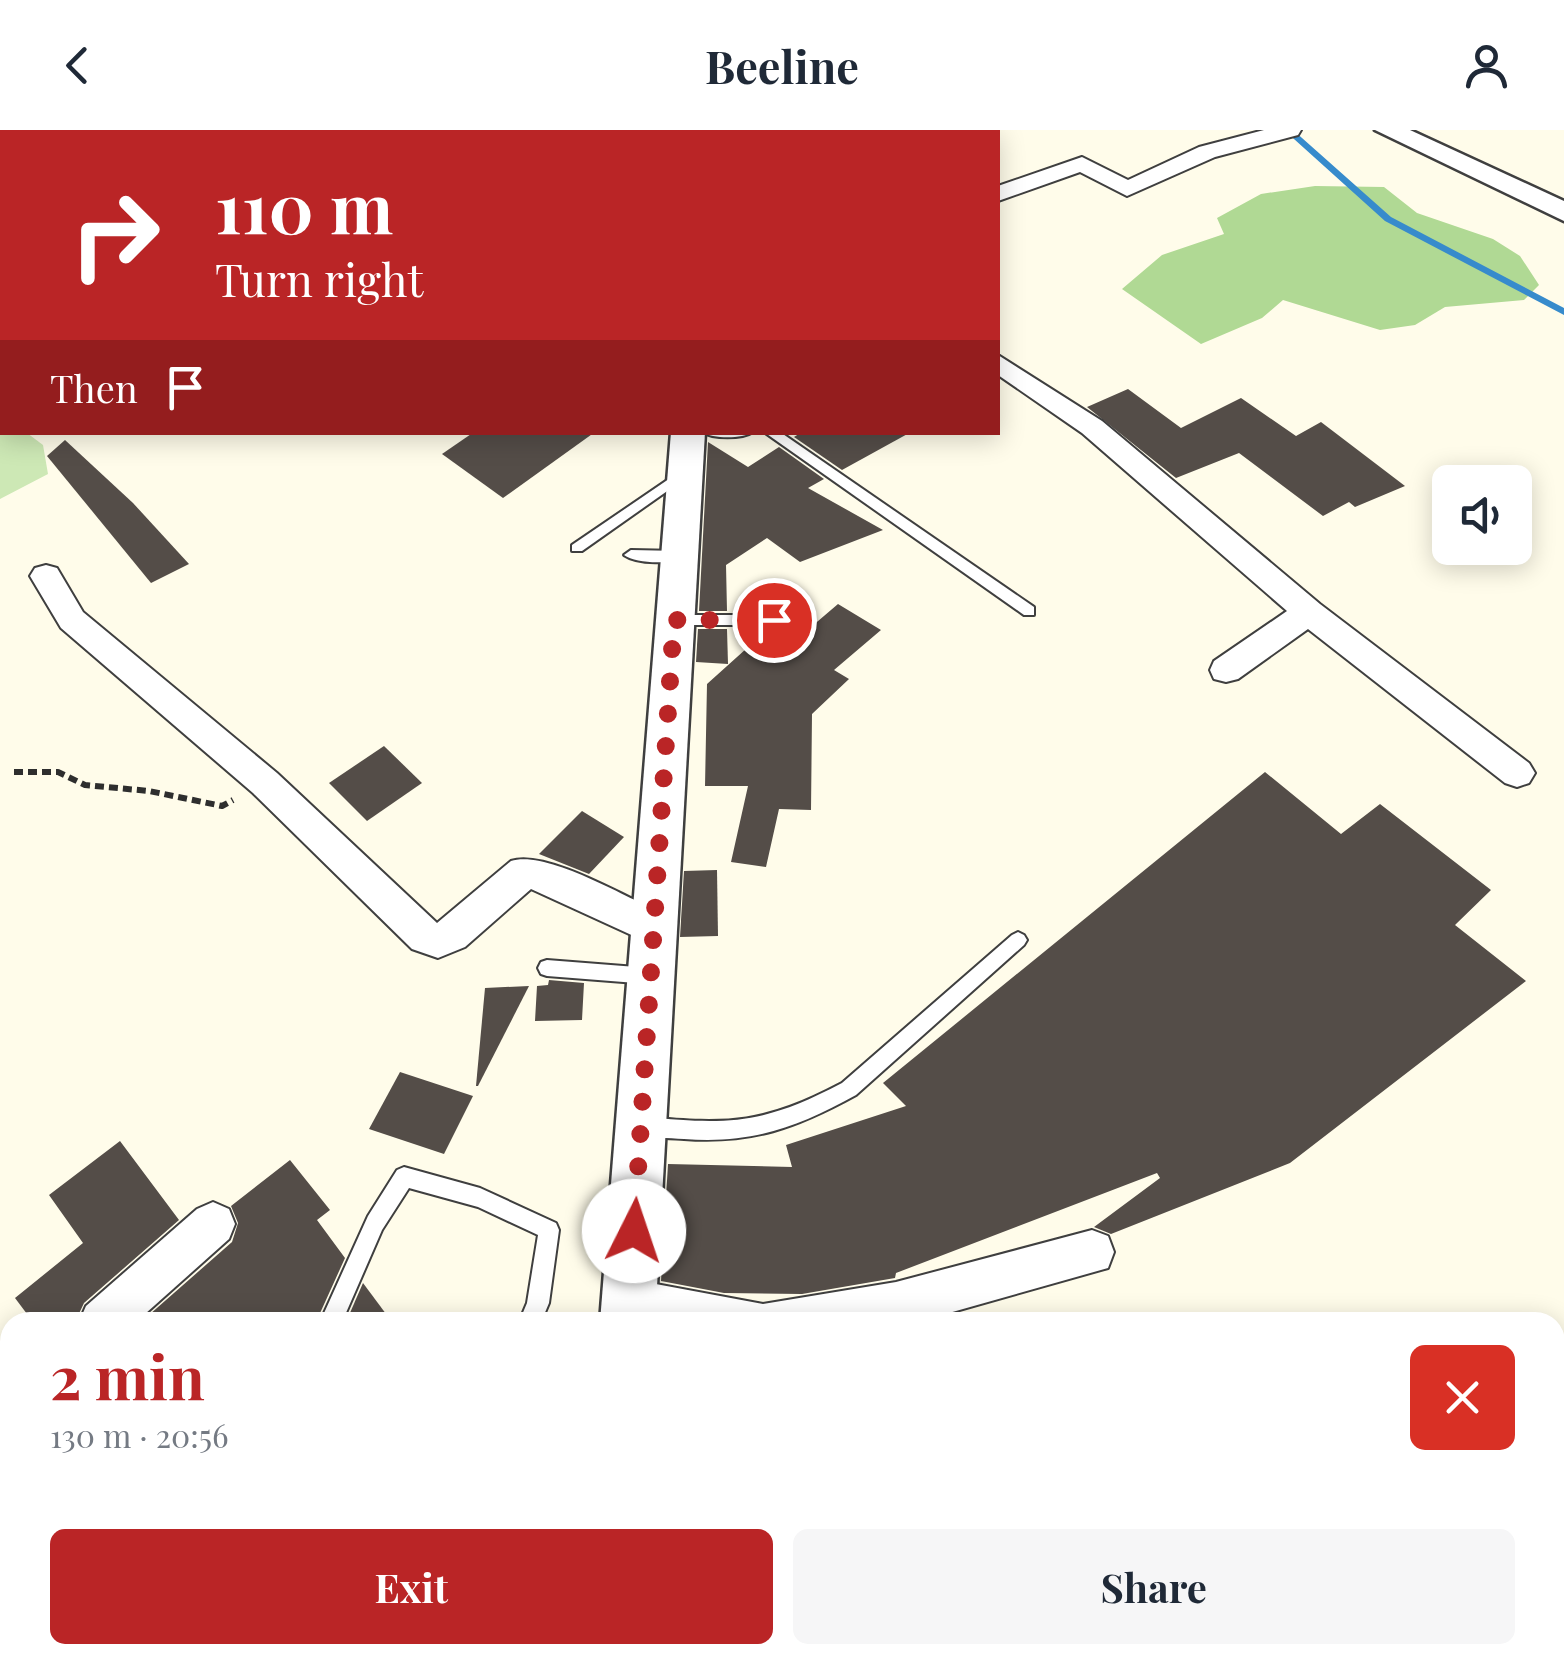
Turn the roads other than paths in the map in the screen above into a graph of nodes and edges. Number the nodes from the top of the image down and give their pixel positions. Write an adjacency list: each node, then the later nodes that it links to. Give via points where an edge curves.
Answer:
1 (1388, 130): 4 (street)
2 (1283, 132): 3 (street, via 1207,152 1128,188 1082,164)
3 (1000, 193)
4 (1564, 212)
5 (1000, 365): 13 (street, via 1092,427)
6 (774, 435): 12 (lane)
7 (686, 452): 8 (lane); 10 (street)
8 (577, 548)
9 (631, 555): 10 (lane)
10 (679, 556): 14 (street)
11 (46, 576): 18 (street, via 72,620 264,783 426,937 450,935 524,872)
12 (1029, 612)
13 (1309, 612): 16 (street); 17 (street)
14 (674, 620): 15 (lane); 18 (street)
15 (806, 620)
16 (1226, 670)
17 (1517, 772)
18 (651, 926): 21 (street)
19 (1018, 940): 22 (lane, via 849,1089 816,1107 749,1132)
20 (547, 968): 21 (lane)
21 (649, 976): 22 (street)
22 (642, 1126): 28 (street)
23 (213, 1224): 25 (street)
24 (1092, 1252): 29 (street)
25 (113, 1312)
26 (334, 1312): 27 (lane, via 375,1222 404,1177 480,1198 549,1230)
27 (534, 1312)
28 (628, 1312)
29 (857, 1312)

